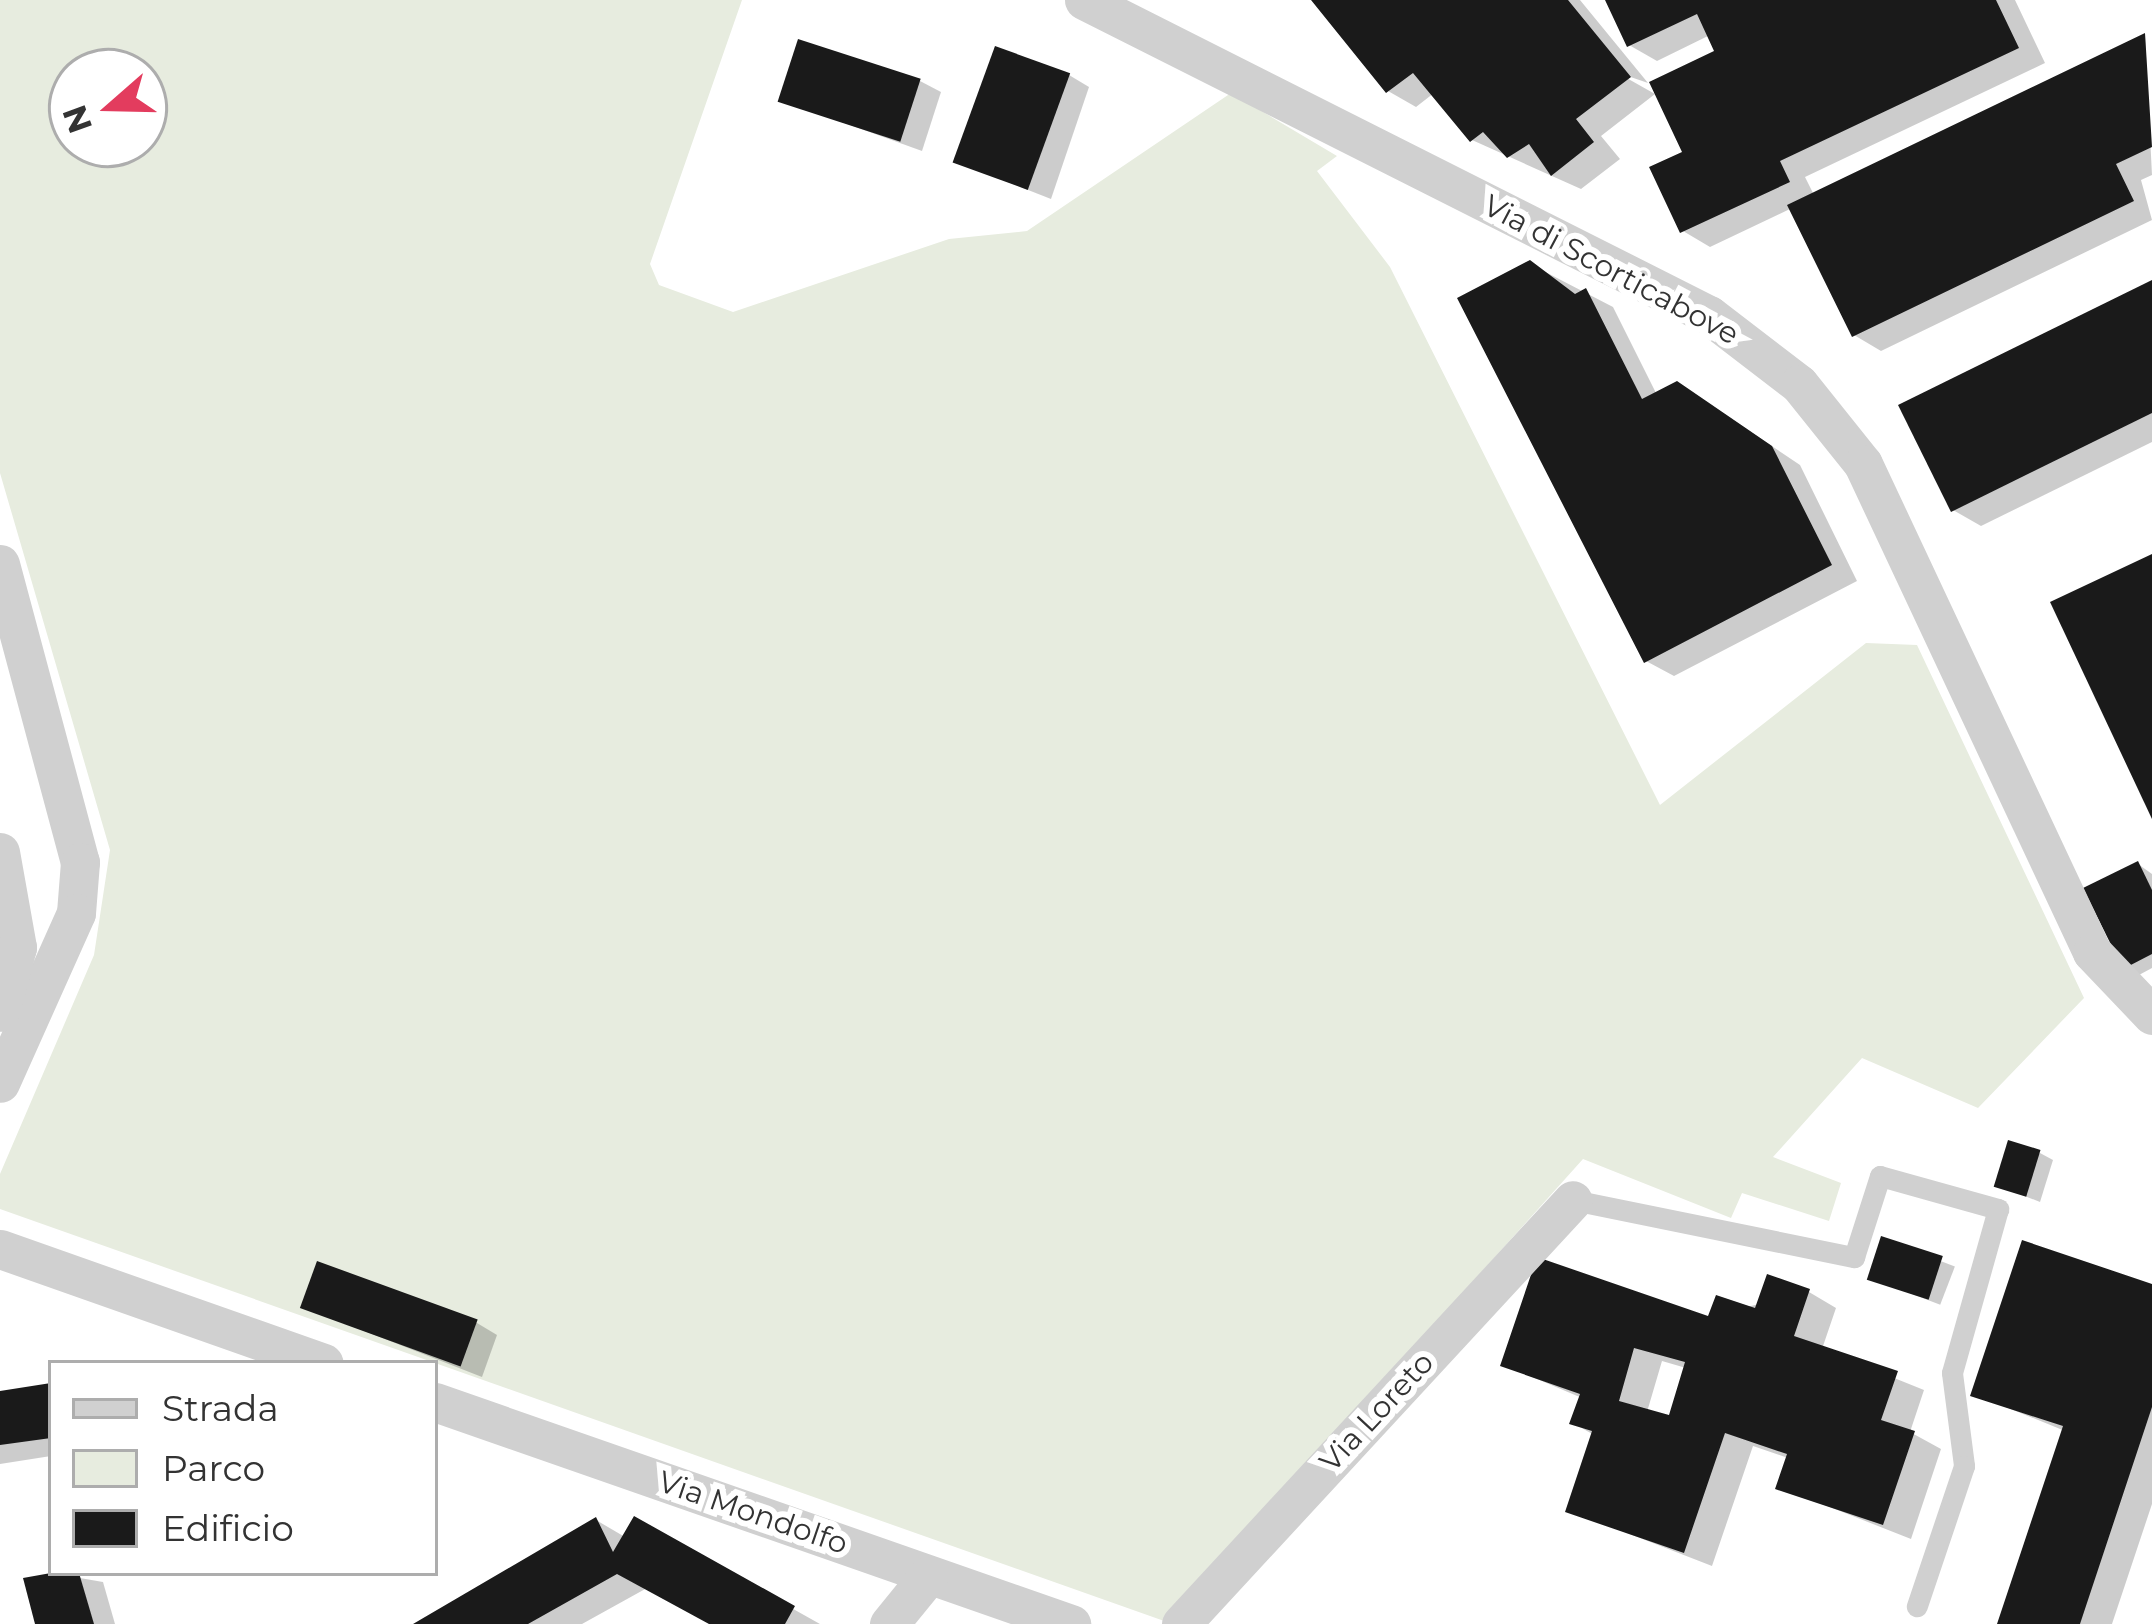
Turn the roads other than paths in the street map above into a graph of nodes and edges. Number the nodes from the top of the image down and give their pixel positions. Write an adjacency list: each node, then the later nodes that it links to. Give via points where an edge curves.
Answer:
1 (1084, 0): 5 (street, Via di Scorticabove, via 1709,315 1799,384 1863,464 2092,952)
2 (0, 565): 6 (street, via 80,862 76,913)
3 (0, 852): 4 (street, via 16,932)
4 (0, 1012)
5 (2152, 1015)
6 (0, 1083)
7 (1574, 1200): 12 (lane, via 1854,1257 1880,1176 1998,1209 1952,1373 1964,1466); 15 (street, Via Loreto)
8 (0, 1250): 9 (street)
9 (315, 1360)
10 (438, 1403): 11 (street, Via Mondolfo)
11 (929, 1575): 13 (street); 14 (street, Via Mondolfo)
12 (1917, 1606)
13 (889, 1624)
14 (1071, 1624)
15 (1181, 1624)

